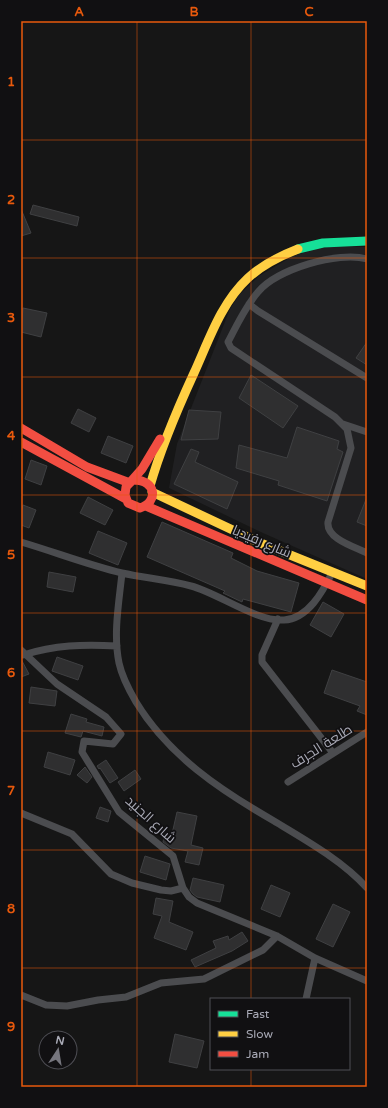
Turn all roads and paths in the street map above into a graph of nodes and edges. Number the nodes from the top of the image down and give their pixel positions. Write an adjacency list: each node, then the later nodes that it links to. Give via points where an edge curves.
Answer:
1 (367, 241): 5 (main road, via 344,240 311,244 275,258 250,275 233,294 222,312)
2 (367, 259): 3 (street, via 339,258 305,266 271,281)
3 (249, 304): 4 (street); 6 (street, via 228,342 230,347)
4 (367, 378)
5 (181, 400): 10 (main road, via 151,454); 11 (main road, via 156,464)
6 (343, 424): 8 (street); 15 (street, via 351,448 328,528 336,537)
7 (21, 428): 10 (main road, via 110,478)
8 (367, 432)
9 (21, 442): 12 (main road)
10 (132, 481): 11 (main road, via 143,480); 12 (main road, via 125,490)
11 (151, 489): 13 (main road, via 152,499); 17 (main road, شارع رفيديا, via 200,516)
12 (126, 499): 13 (main road, via 132,506)
13 (146, 506): 18 (main road, شارع رفيديا)
14 (21, 542): 16 (street)
15 (367, 553)
16 (122, 573): 21 (street, via 192,586 265,617); 22 (street)
17 (332, 573): 18 (street); 19 (main road, شارع رفيديا)
18 (326, 584): 20 (main road, شارع رفيديا); 21 (street, via 312,605 298,616)
19 (367, 586)
20 (367, 600)
21 (278, 619): 25 (street, via 262,655 262,662)
22 (117, 646): 23 (street, via 88,644 51,647); 29 (street, via 119,663 127,686 163,740 214,784 335,861)
23 (22, 653): 28 (street, شارع الجنيد, via 57,684 106,717 121,734 113,744 84,741 82,752 119,812 173,856)
24 (367, 732): 25 (street, طلعة الجرف)
25 (333, 753): 26 (street, طلعة الجرف)
26 (288, 782)
27 (21, 813): 28 (street, via 72,834 111,874 132,883 161,890)
28 (183, 888): 30 (street, شارع الجنيد, via 197,903)
29 (367, 888)
30 (277, 936): 31 (street, شارع الجنيد); 33 (street, via 263,950 204,979 162,982 126,997 67,1006 46,1005)
31 (315, 958): 32 (street, شارع الجنيد); 34 (street)
32 (367, 981)
33 (21, 995)
34 (306, 998)

